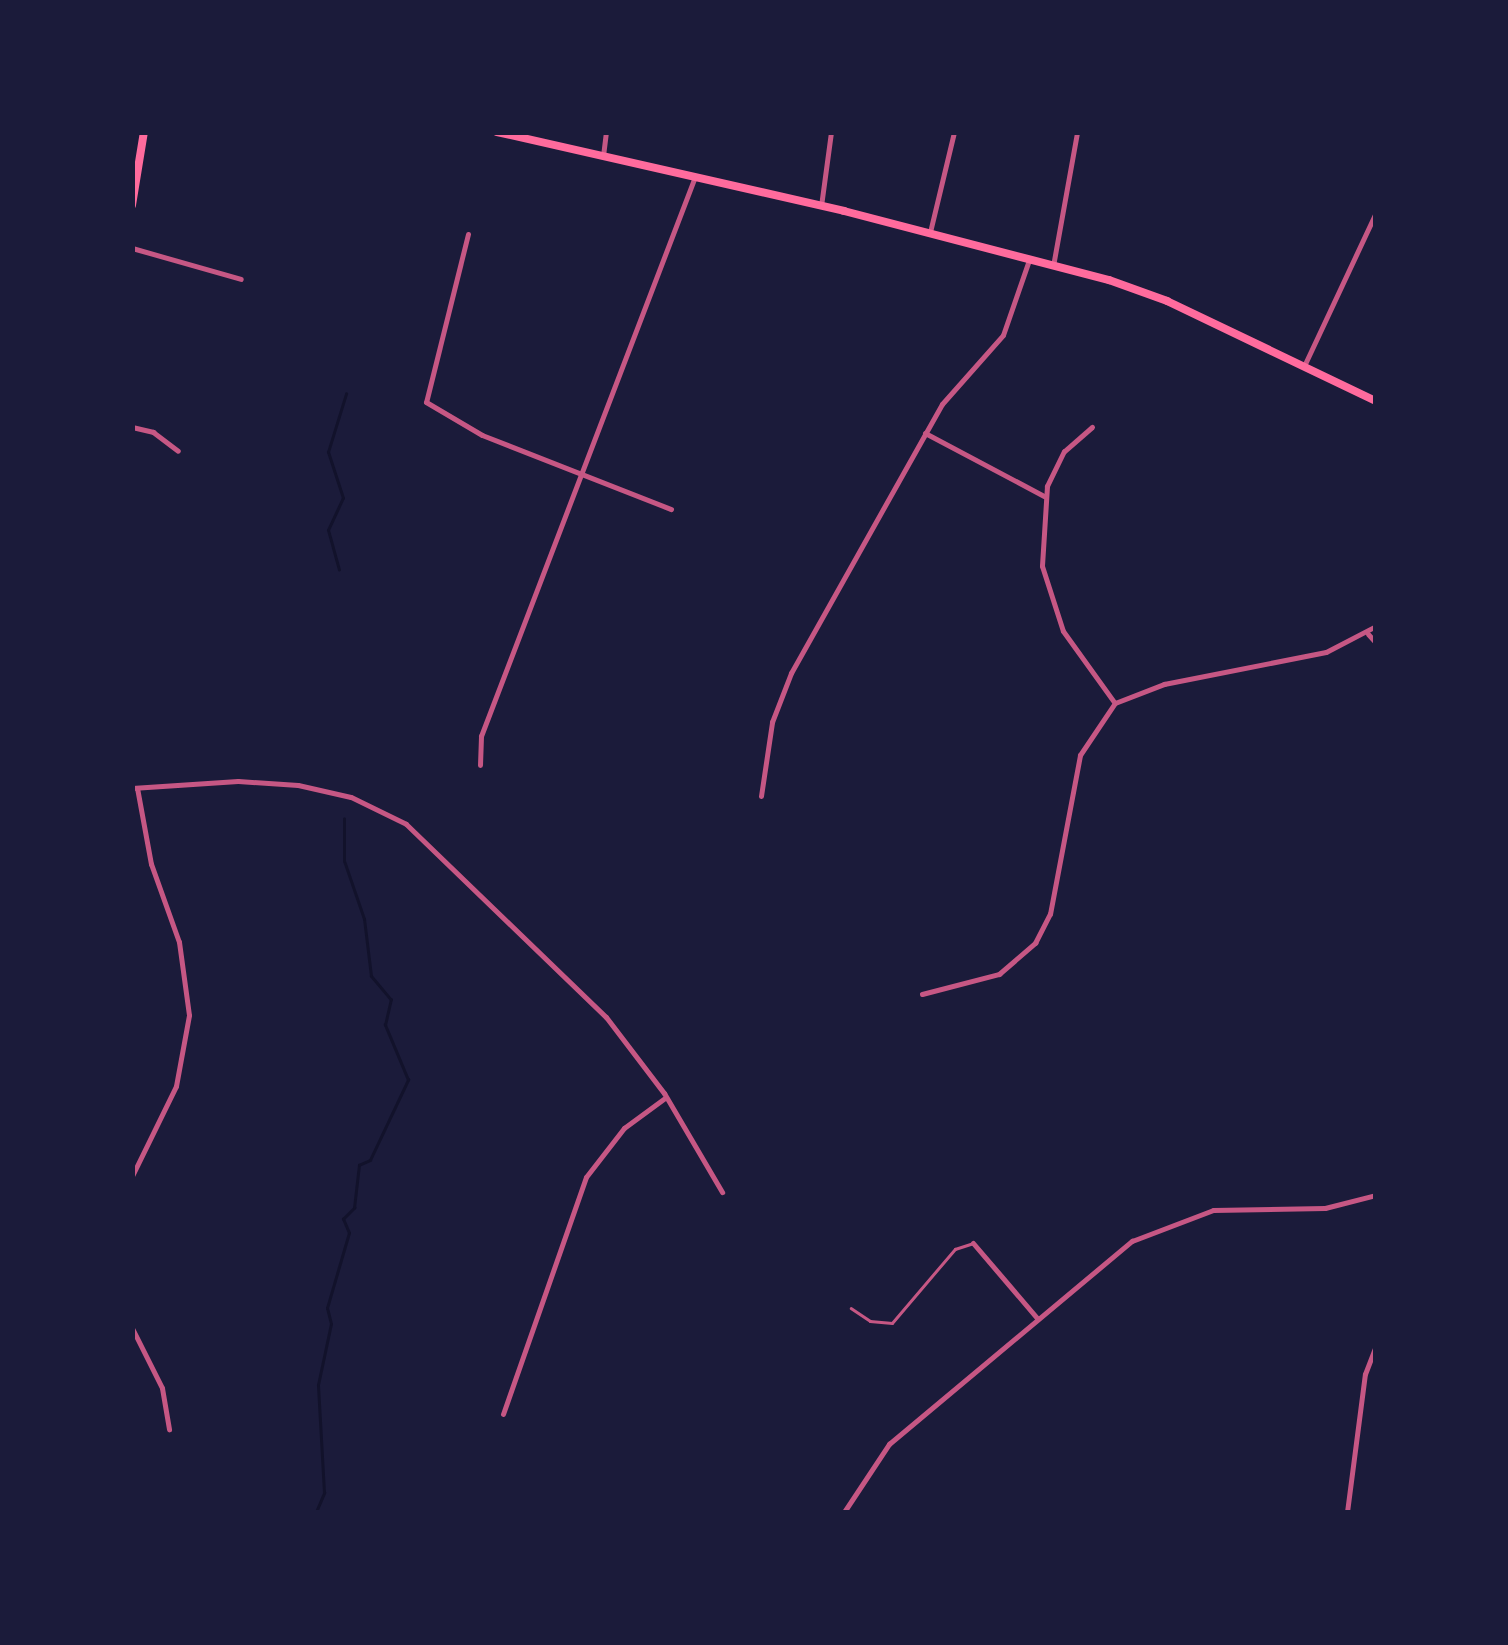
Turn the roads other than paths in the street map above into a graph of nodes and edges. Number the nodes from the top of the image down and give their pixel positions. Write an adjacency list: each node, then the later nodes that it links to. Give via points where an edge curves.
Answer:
1 (144, 132): 9 (main road)
2 (497, 132): 7 (main road)
3 (606, 132): 7 (street)
4 (832, 132): 10 (street)
5 (954, 132): 12 (street)
6 (1077, 132): 16 (street)
7 (603, 156): 8 (main road)
8 (694, 179): 10 (main road); 24 (street)
9 (132, 205)
10 (820, 206): 12 (main road)
11 (1376, 212): 18 (street)
12 (930, 232): 15 (main road)
13 (468, 234): 24 (street, via 426,402 482,436)
14 (132, 248): 17 (street)
15 (1030, 260): 16 (main road); 22 (street, via 1003,335)
16 (1053, 266): 18 (main road, via 1167,300)
17 (242, 279)
18 (1304, 366): 19 (main road)
19 (1376, 401)
20 (132, 428): 23 (street, via 153,432)
21 (1092, 428): 25 (street, via 1064,451)
22 (925, 433): 25 (street); 33 (street, via 791,673 772,722)
23 (178, 451)
24 (583, 473): 26 (street); 31 (street, via 480,736)
25 (1044, 496): 30 (street, via 1042,566 1056,616)
26 (670, 509)
27 (1376, 626): 28 (street)
28 (1368, 634): 29 (street); 30 (street, via 1326,652 1164,684)
29 (1376, 644)
30 (1114, 703): 34 (street, via 1080,755 1050,914 1035,943 999,974)
31 (480, 765)
32 (135, 788): 35 (street, via 265,781 325,790 388,813 427,840 490,908 568,976); 36 (street, via 151,864 179,942 188,1015 176,1086)
33 (761, 796)
34 (922, 994)
35 (666, 1097): 37 (street); 44 (street, via 624,1128 586,1176)
36 (132, 1176)
37 (722, 1192)
38 (1376, 1195): 41 (street, via 1326,1208 1213,1210 1171,1222 1116,1252)
39 (973, 1243): 40 (lane, via 955,1250 892,1323 870,1321); 41 (street)
40 (851, 1308)
41 (1037, 1318): 46 (street, via 889,1444)
42 (132, 1328): 45 (street, via 162,1388)
43 (1376, 1345): 47 (street)
44 (504, 1414)
45 (169, 1429)
46 (844, 1512)
47 (1347, 1512)

